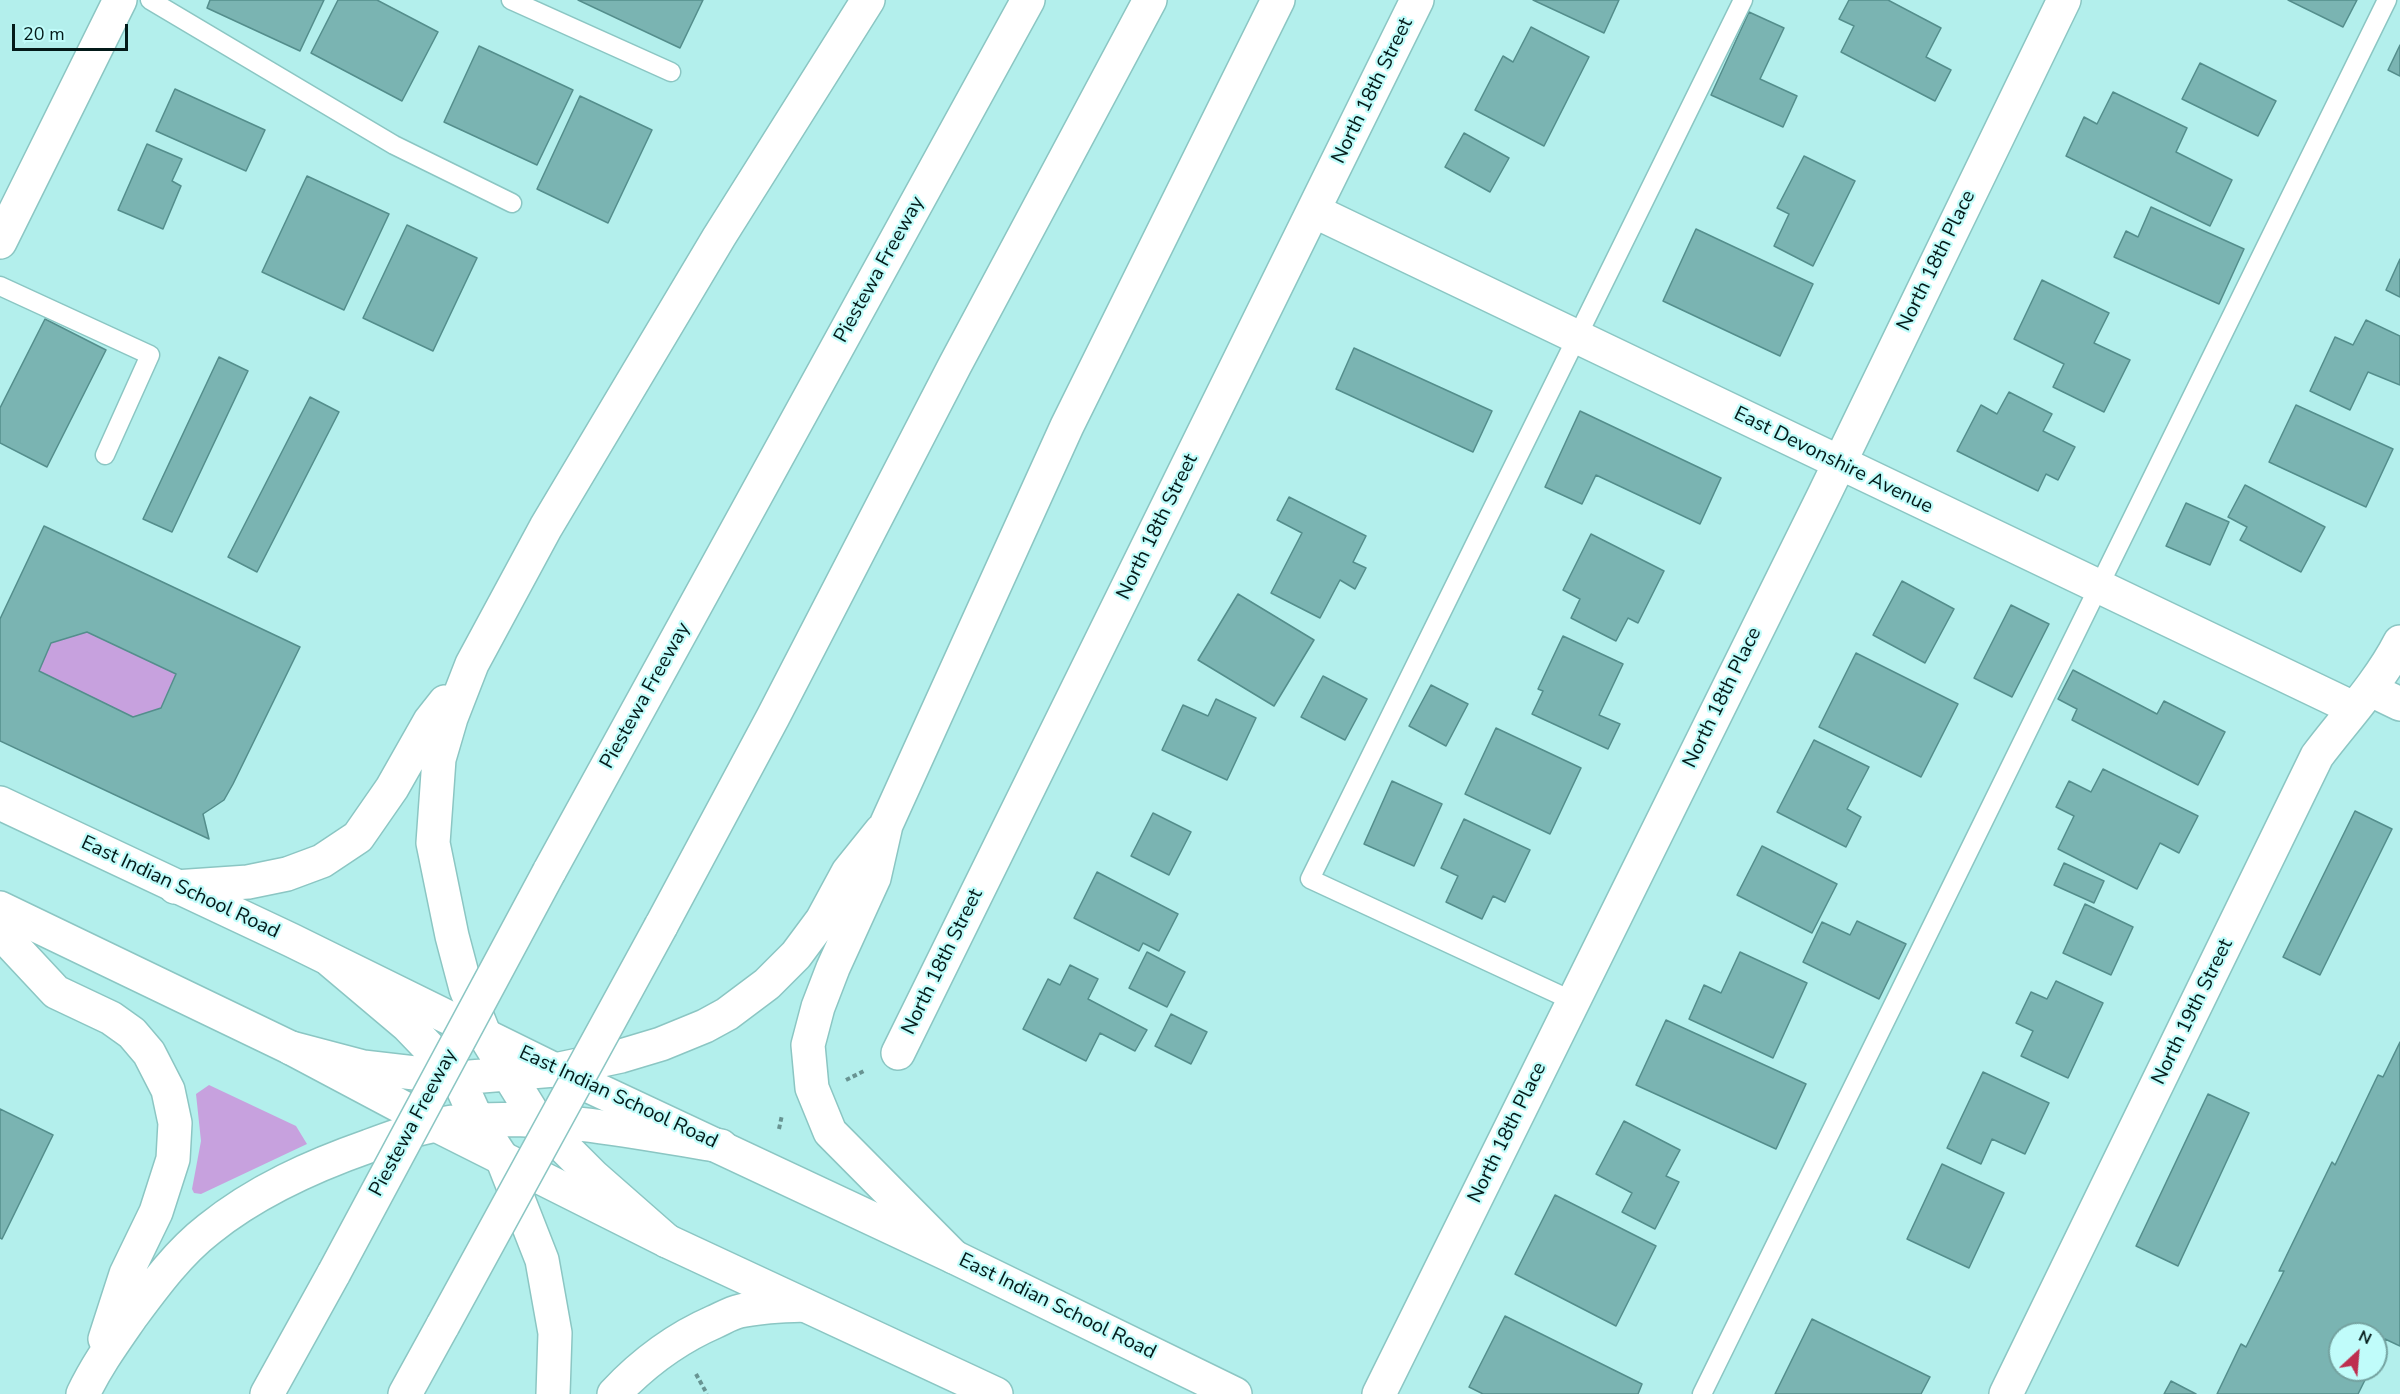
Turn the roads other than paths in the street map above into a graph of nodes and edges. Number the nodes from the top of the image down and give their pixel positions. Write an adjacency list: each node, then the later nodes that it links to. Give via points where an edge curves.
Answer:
1 (120, 0): 15 (main road)
2 (150, 0): 13 (lane, via 394,145)
3 (511, 0): 12 (lane)
4 (868, 0): 22 (main road, via 719,237 546,527)
5 (1028, 0): 47 (main road, Piestewa Freeway, bridge)
6 (1150, 0): 48 (main road, bridge, via 773,717)
7 (1278, 0): 26 (main road, via 1067,426)
8 (1417, 0): 14 (main road, North 18th Street)
9 (1743, 0): 17 (lane)
10 (2064, 0): 19 (main road, North 18th Place)
11 (2387, 0): 20 (lane)
12 (671, 72)
13 (512, 203)
14 (1314, 211): 17 (main road, East Devonshire Avenue); 34 (main road, North 18th Street)
15 (0, 242)
16 (0, 286): 18 (lane, via 150,355)
17 (1577, 337): 19 (main road, East Devonshire Avenue); 31 (lane, via 1310,879)
18 (105, 455)
19 (1839, 464): 20 (main road, East Devonshire Avenue); 31 (main road, North 18th Place)
20 (2099, 588): 23 (main road, East Devonshire Avenue); 54 (lane)
21 (2400, 642): 23 (main road, North 19th Street)
22 (472, 664): 27 (main road, via 430,721 392,788 358,837 322,861 287,874 248,882); 32 (main road, via 439,759 433,843 466,989)
23 (2362, 699): 24 (main road, East Devonshire Avenue); 55 (main road, North 19th Street, via 2317,756)
24 (2400, 704)
25 (0, 803): 27 (main road, East Indian School Road)
26 (886, 825): 35 (main road, via 848,872 822,920 796,955 767,984 727,1014 661,1044); 44 (main road, via 874,878 818,1006 808,1045 812,1088 830,1132)
27 (175, 887): 30 (main road, East Indian School Road)
28 (0, 908): 33 (main road)
29 (0, 932): 46 (main road, via 56,992 111,1018 132,1034 149,1053 171,1101 175,1123 173,1159 156,1212 126,1274)
30 (331, 961): 32 (main road, East Indian School Road); 37 (main road, via 408,1026)
31 (1573, 1001): 53 (main road, North 18th Place)
32 (485, 1036): 35 (main road, East Indian School Road); 36 (main road)
33 (291, 1048): 37 (main road, via 363,1067); 40 (main road)
34 (898, 1053)
35 (555, 1070): 36 (main road); 41 (main road, East Indian School Road)
36 (507, 1073): 37 (main road); 38 (main road)
37 (458, 1078): 39 (main road)
38 (536, 1119): 39 (main road); 41 (main road); 43 (main road)
39 (477, 1120): 40 (main road); 42 (main road)
40 (434, 1124): 42 (main road); 46 (main road, via 334,1158 284,1181 207,1230 171,1266)
41 (721, 1146): 44 (main road, East Indian School Road)
42 (502, 1158): 43 (main road); 49 (main road, via 542,1260 555,1333)
43 (667, 1241): 45 (main road)
44 (954, 1257): 52 (main road, East Indian School Road)
45 (804, 1305): 50 (main road, via 737,1312 708,1324 659,1352); 51 (main road)
46 (90, 1380)
47 (267, 1394)
48 (405, 1394)
49 (553, 1394)
50 (614, 1394)
51 (996, 1394)
52 (1235, 1394)
53 (1379, 1394)
54 (1702, 1394)
55 (2006, 1394)

